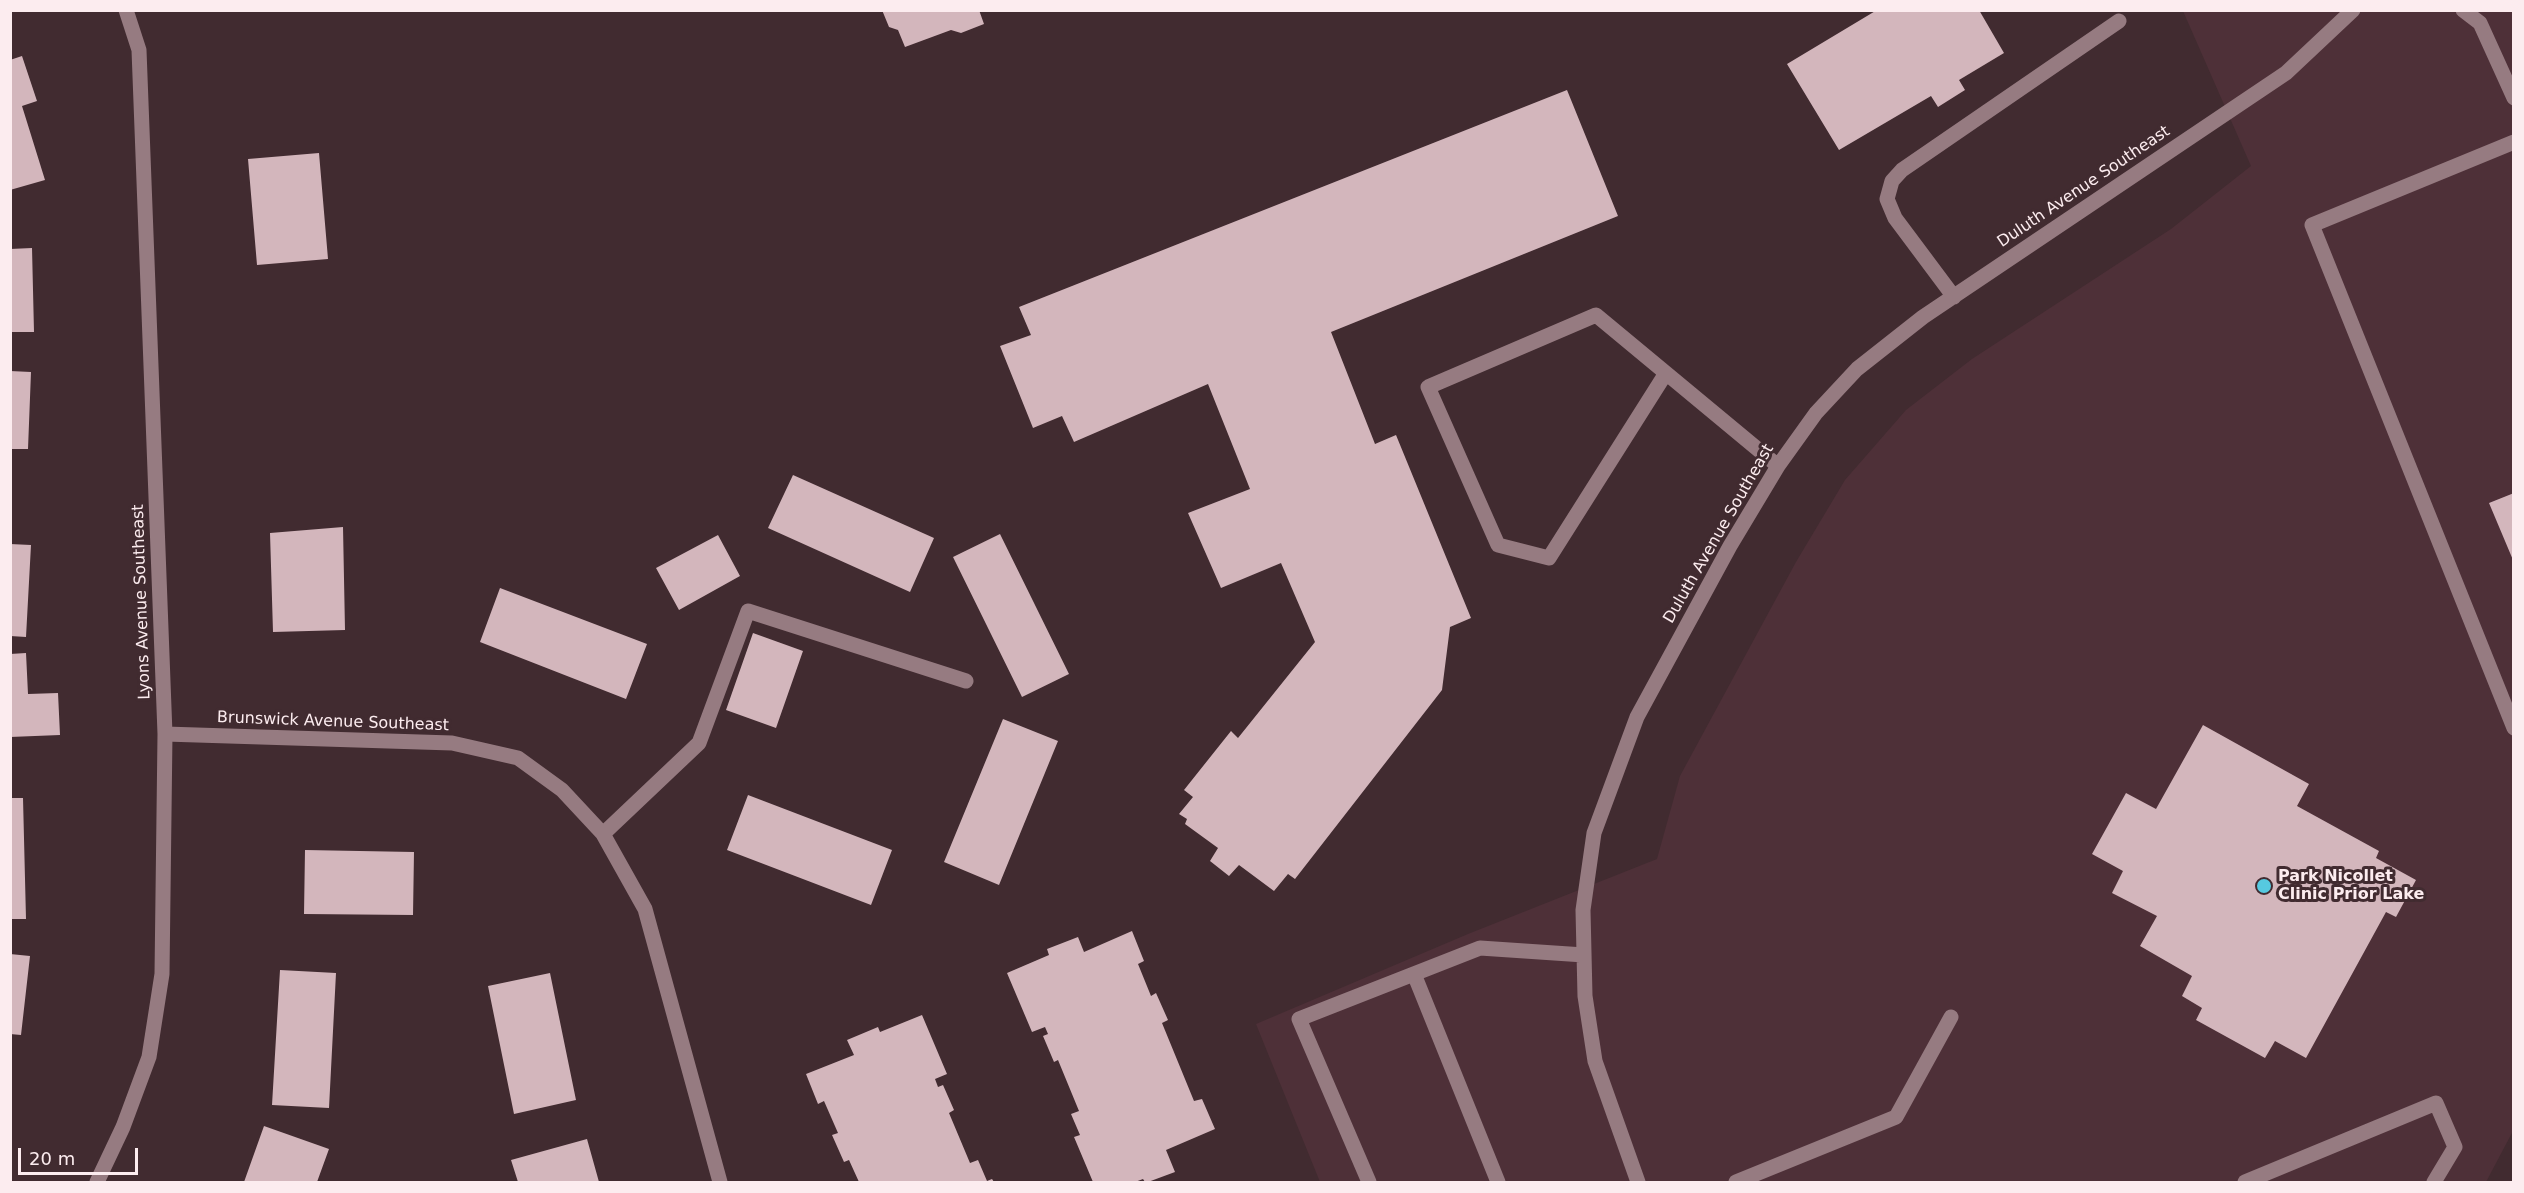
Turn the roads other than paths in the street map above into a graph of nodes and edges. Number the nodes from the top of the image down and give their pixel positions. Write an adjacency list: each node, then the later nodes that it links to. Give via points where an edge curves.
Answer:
1 (126, 10): 13 (street, Lyons Avenue Southeast, via 139,50)
2 (2353, 10): 8 (street, Duluth Avenue Southeast, via 2286,73)
3 (2463, 10): 4 (street)
4 (2484, 17): 6 (street)
5 (2119, 21): 8 (street, via 1902,170 1893,181 1887,199 1895,218)
6 (2514, 98)
7 (2514, 141): 12 (street, via 2312,225)
8 (1954, 297): 10 (street, Duluth Avenue Southeast, via 1857,369 1816,413)
9 (1666, 373): 9 (street, via 1596,315 1428,387 1498,545 1549,558); 10 (street)
10 (1778, 466): 15 (street, Duluth Avenue Southeast, via 1637,717 1594,833 1583,910)
11 (966, 681): 14 (street, via 748,611 699,743)
12 (2514, 728)
13 (165, 734): 14 (street, Brunswick Avenue Southeast, via 452,743 518,758 562,790); 18 (street, Lyons Avenue Southeast, via 162,974 149,1057)
14 (603, 834): 19 (street, Brunswick Avenue Southeast, via 645,909)
15 (1584, 955): 16 (street, via 1480,948); 22 (street, Duluth Avenue Southeast, via 1594,1061)
16 (1414, 974): 20 (street, via 1299,1018); 21 (street)
17 (1951, 1017): 23 (street, via 1896,1117)
18 (97, 1182)
19 (720, 1182)
20 (1369, 1182)
21 (1498, 1182)
22 (1638, 1182)
23 (1736, 1182)
24 (2245, 1182): 25 (street, via 2436,1103 2455,1147)
25 (2434, 1182)

